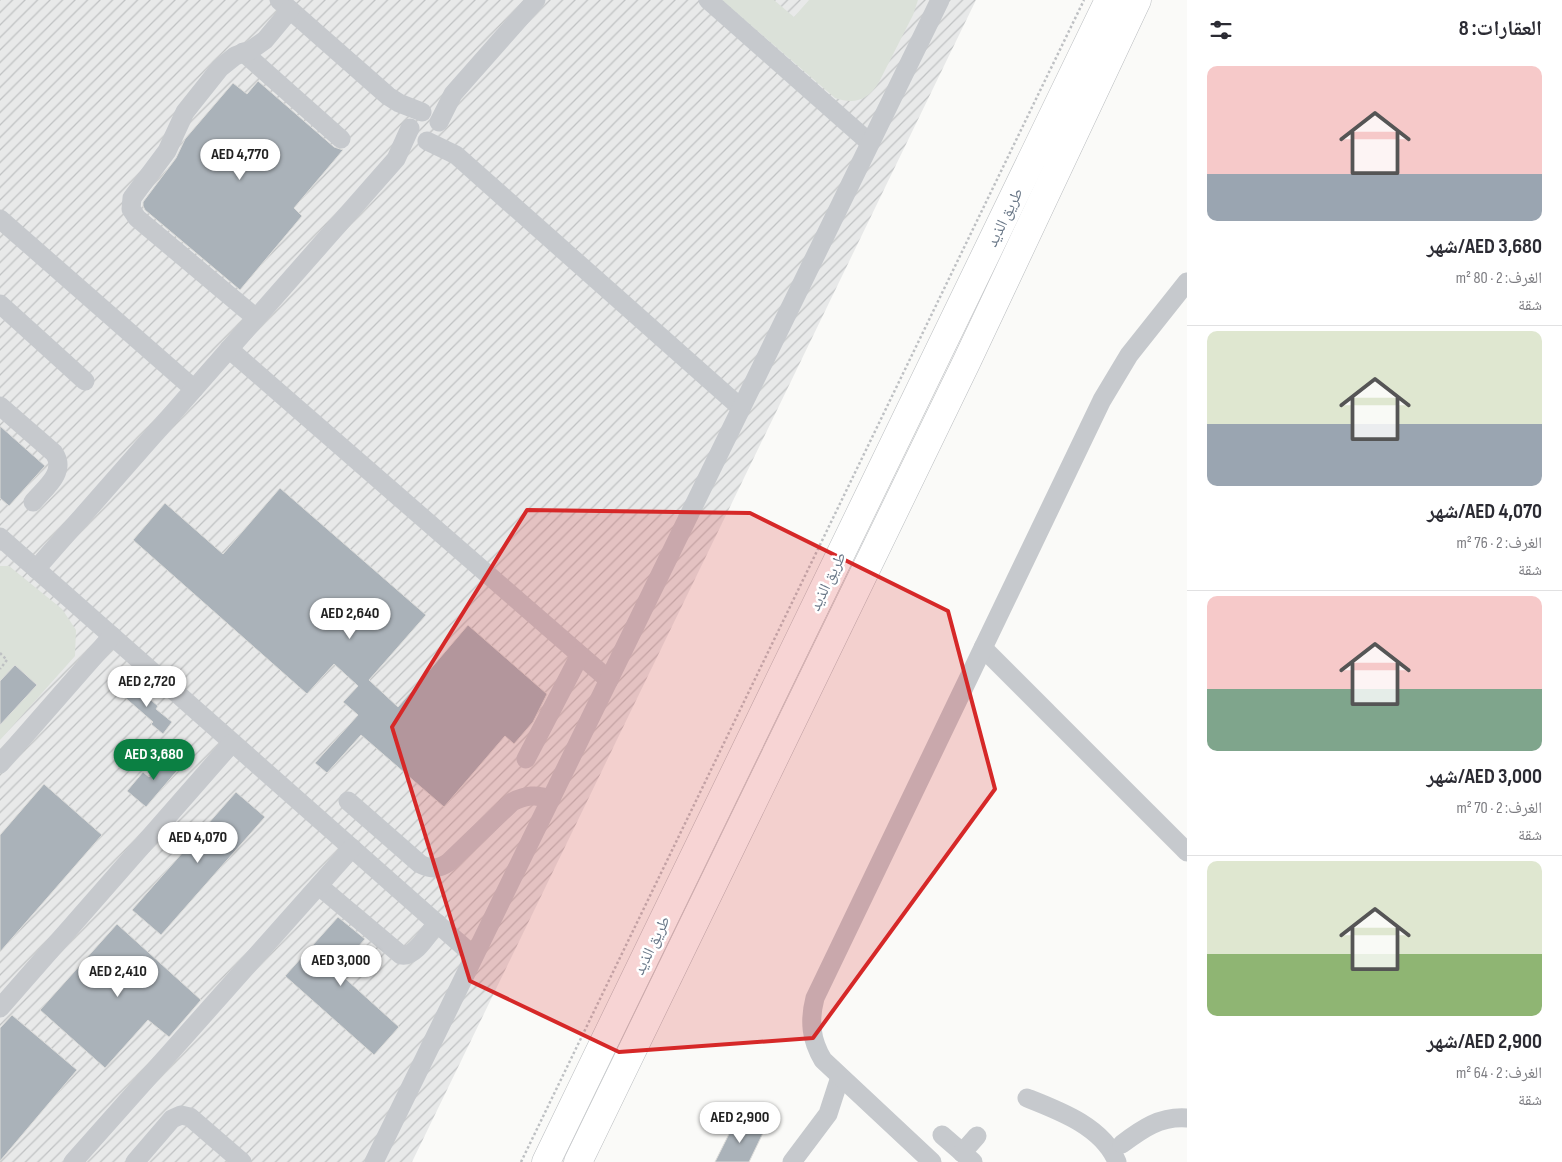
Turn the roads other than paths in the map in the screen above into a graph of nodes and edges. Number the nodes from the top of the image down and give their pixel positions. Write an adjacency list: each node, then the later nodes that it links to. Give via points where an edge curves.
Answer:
1 (536, 0): 9 (lane, via 453,94)
2 (708, 0): 12 (lane)
3 (1109, 0): 54 (highway, طريق الذيد)
4 (1137, 0): 55 (highway, طريق الذيد, via 968,361)
5 (939, 1): 12 (lane)
6 (285, 5): 7 (lane, via 265,40); 8 (lane)
7 (243, 52): 11 (lane); 17 (lane, via 220,68 185,112 171,145 135,193 131,204 137,218)
8 (388, 96): 9 (lane); 10 (lane)
9 (430, 126): 10 (lane, via 413,117); 13 (lane); 22 (lane, via 456,154)
10 (410, 127): 13 (lane)
11 (341, 139)
12 (870, 143): 22 (lane)
13 (396, 159): 17 (lane)
14 (0, 219): 20 (lane)
15 (1187, 282): 27 (lane, via 1110,384)
16 (0, 304): 19 (lane)
17 (256, 318): 18 (lane)
18 (229, 350): 20 (lane); 28 (lane)
19 (85, 381)
20 (194, 389): 25 (lane)
21 (0, 406): 23 (lane, via 58,458 58,471)
22 (741, 408): 29 (lane)
23 (33, 502)
24 (0, 537): 25 (lane)
25 (36, 569): 26 (lane)
26 (112, 636): 30 (lane); 32 (lane)
27 (983, 648): 36 (lane); 41 (lane, via 815,998 811,1016 814,1044 823,1060)
28 (580, 655): 29 (lane); 31 (lane)
29 (609, 680): 33 (lane)
30 (232, 743): 35 (lane); 40 (lane)
31 (526, 759)
32 (0, 764)
33 (551, 799): 34 (lane, via 531,795 512,802 449,862 435,868 420,864); 39 (lane)
34 (348, 801)
35 (352, 848): 37 (lane); 38 (lane)
36 (1187, 852)
37 (319, 886): 38 (lane, via 401,955 413,953); 50 (lane)
38 (437, 923): 39 (lane)
39 (474, 956): 53 (lane)
40 (0, 1008)
41 (840, 1077): 43 (lane); 44 (lane)
42 (1027, 1098): 48 (lane, via 1093,1131 1110,1149)
43 (866, 1101): 44 (lane); 57 (lane)
44 (828, 1114): 56 (lane)
45 (1187, 1118): 48 (lane, via 1152,1123)
46 (942, 1135): 49 (lane)
47 (977, 1136): 49 (lane)
48 (1119, 1153)
49 (967, 1157)
50 (78, 1160)
51 (135, 1162): 52 (lane, via 172,1119 181,1114 190,1117)
52 (242, 1162)
53 (374, 1162)
54 (546, 1162)
55 (578, 1162)
56 (792, 1162)
57 (932, 1162)

